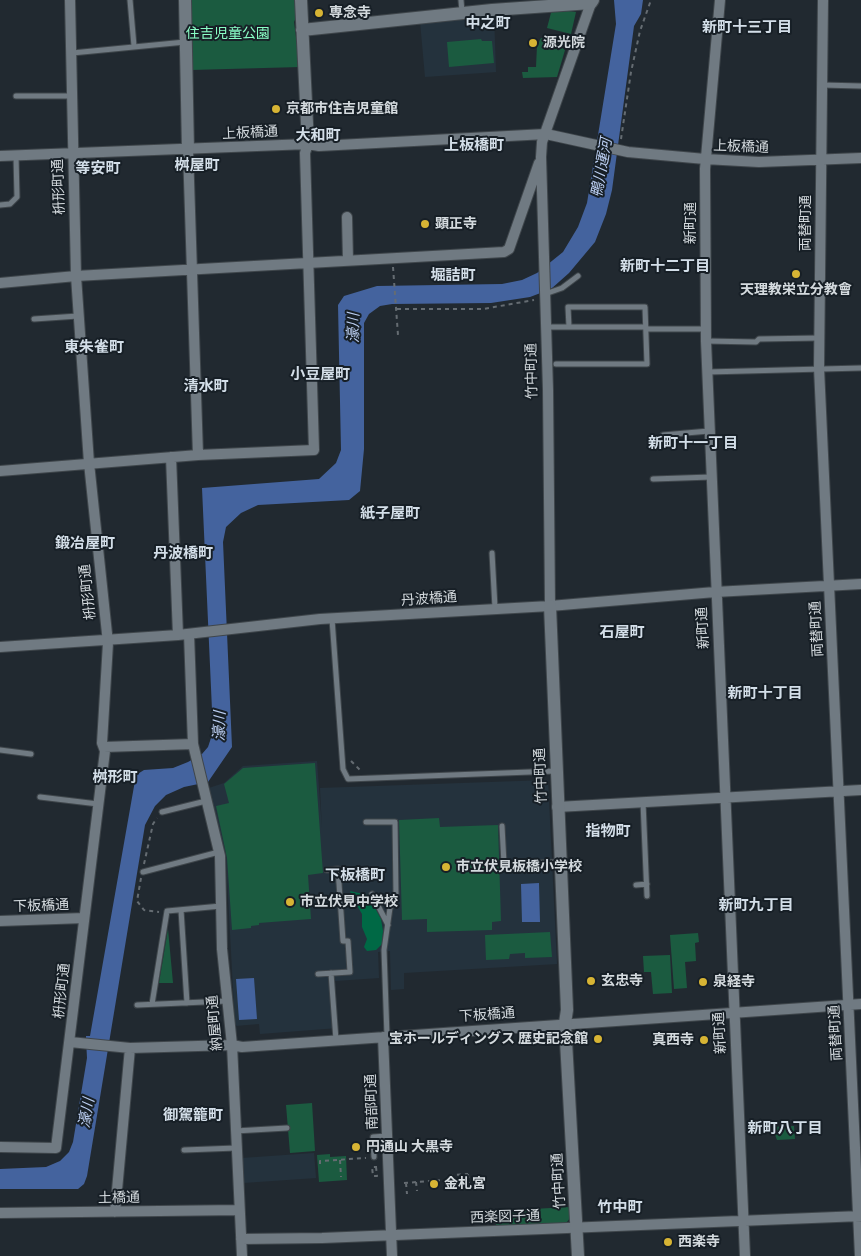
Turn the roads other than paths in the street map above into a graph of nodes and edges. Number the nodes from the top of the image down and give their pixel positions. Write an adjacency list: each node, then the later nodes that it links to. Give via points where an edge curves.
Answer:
1 (70, 0): 13 (street, 枡形町通)
2 (130, 0): 12 (lane)
3 (185, 0): 11 (street)
4 (301, 0): 10 (street)
5 (461, 0): 9 (lane)
6 (720, 0): 26 (street, 新町通)
7 (823, 0): 14 (street, 両替町通)
8 (592, 2): 9 (street); 18 (street)
9 (462, 13): 10 (street)
10 (302, 30): 19 (street)
11 (186, 42): 12 (lane); 20 (street)
12 (134, 46): 13 (lane)
13 (72, 52): 17 (street, 枡形町通)
14 (821, 85): 15 (lane); 27 (street, 両替町通)
15 (861, 86)
16 (16, 96): 17 (lane)
17 (72, 96): 21 (street, 枡形町通)
18 (546, 134): 19 (street, 上板橋通); 24 (street); 26 (street, 上板橋通, via 620,150)
19 (308, 144): 20 (street, 上板橋通); 31 (street, via 305,153)
20 (188, 150): 21 (street, 上板橋通); 32 (street)
21 (72, 154): 23 (street, 上板橋通); 33 (street, 枡形町通)
22 (0, 156): 23 (street, 上板橋通)
23 (16, 156): 28 (lane, via 17,197 10,204)
24 (541, 157): 30 (street, via 509,249 504,252); 36 (street, 竹中町通)
25 (861, 158): 27 (street, 上板橋通)
26 (705, 159): 27 (street, 上板橋通); 42 (street, 新町通)
27 (820, 161): 43 (street, 両替町通)
28 (0, 205)
29 (347, 217): 30 (street)
30 (348, 260): 31 (street)
31 (308, 262): 32 (street); 51 (street, via 314,450)
32 (192, 271): 33 (street); 51 (street)
33 (76, 276): 35 (street); 37 (street, 枡形町通)
34 (578, 276): 36 (lane, via 562,288)
35 (0, 284)
36 (546, 294): 40 (street, 竹中町通)
37 (79, 316): 38 (lane); 53 (street, 枡形町通)
38 (34, 319)
39 (569, 327): 40 (lane); 41 (lane); 41 (lane, via 568,307 645,307)
40 (546, 328): 61 (street, 竹中町通)
41 (646, 328): 42 (lane); 45 (lane, via 647,364)
42 (706, 330): 44 (street, 新町通)
43 (819, 338): 44 (lane); 46 (street, 両替町通)
44 (706, 341): 48 (street, 新町通)
45 (556, 364)
46 (819, 368): 47 (lane); 48 (lane); 59 (street, 両替町通)
47 (861, 368)
48 (706, 372): 49 (street, 新町通)
49 (709, 431): 50 (lane); 55 (street, 新町通)
50 (663, 434)
51 (198, 455): 52 (street)
52 (171, 457): 53 (street); 65 (street)
53 (88, 463): 54 (street); 66 (street, 枡形町通)
54 (0, 471)
55 (711, 477): 56 (lane); 60 (street, 新町通)
56 (653, 479)
57 (492, 553): 62 (lane)
58 (861, 584): 59 (street, 丹波橋通)
59 (829, 586): 60 (street, 丹波橋通); 74 (street, 両替町通)
60 (715, 592): 61 (street, 丹波橋通); 76 (street, 新町通)
61 (550, 606): 62 (street, 丹波橋通); 72 (street, 竹中町通)
62 (495, 608): 63 (street, 丹波橋通)
63 (332, 618): 64 (street, 丹波橋通); 72 (lane, via 342,769 348,779)
64 (189, 634): 65 (street, 丹波橋通); 69 (street)
65 (178, 635): 66 (street, 丹波橋通)
66 (108, 640): 67 (street, 丹波橋通); 68 (street, 枡形町通)
67 (0, 647)
68 (104, 747): 69 (street); 79 (street, 枡形町通)
69 (193, 748): 77 (street, 納屋町通)
70 (0, 750): 71 (lane)
71 (31, 754)
72 (556, 771): 80 (street, 竹中町通)
73 (861, 790): 74 (street)
74 (839, 791): 76 (street); 104 (street, 両替町通)
75 (40, 797): 79 (lane)
76 (724, 797): 78 (street); 105 (street, 新町通)
77 (206, 801): 81 (lane); 84 (street, 納屋町通)
78 (643, 802): 80 (street); 88 (lane)
79 (98, 804): 94 (street, 枡形町通)
80 (557, 807): 85 (street, 竹中町通)
81 (162, 812)
82 (366, 822): 96 (lane, via 395,822 396,895)
83 (502, 826): 85 (lane, via 504,864)
84 (219, 852): 87 (lane); 92 (street, 納屋町通)
85 (560, 862): 106 (street, 竹中町通)
86 (327, 870): 97 (lane, via 338,869 343,942 348,941 350,972)
87 (143, 872)
88 (646, 884): 89 (lane); 91 (lane)
89 (636, 885)
90 (372, 894): 96 (lane)
91 (647, 896)
92 (221, 906): 93 (lane); 99 (street, 納屋町通)
93 (181, 910): 100 (lane); 101 (lane, via 167,911)
94 (84, 918): 95 (street, 下板橋通); 109 (street, 枡形町通)
95 (0, 921)
96 (388, 925): 107 (lane, via 384,950)
97 (331, 973): 98 (lane); 108 (lane)
98 (318, 974)
99 (228, 1001): 100 (lane); 110 (street, 納屋町通)
100 (187, 1003): 101 (lane)
101 (152, 1004): 103 (lane)
102 (861, 1004): 104 (street, 下板橋通)
103 (137, 1005)
104 (848, 1005): 105 (street, 下板橋通); 122 (street, 両替町通)
105 (733, 1011): 106 (street, 下板橋通); 123 (street, 新町通)
106 (565, 1023): 107 (street, 下板橋通); 124 (street, 竹中町通)
107 (385, 1036): 108 (street, 下板橋通); 114 (street, 南部町通)
108 (336, 1040): 110 (street, 下板橋通)
109 (70, 1042): 111 (street, 下板橋通); 115 (street, 枡形町通, via 56,1148)
110 (232, 1045): 111 (street, 下板橋通); 113 (street, 納屋町通)
111 (130, 1048): 120 (street)
112 (286, 1128): 113 (lane)
113 (235, 1131): 116 (street, 納屋町通)
114 (386, 1136): 118 (lane, via 373,1137); 125 (street, 南部町通)
115 (0, 1147)
116 (236, 1148): 117 (lane); 119 (street, 納屋町通)
117 (184, 1150)
118 (374, 1157)
119 (239, 1210): 120 (street, 土橋通); 126 (street, 納屋町通)
120 (115, 1212): 121 (street, 土橋通)
121 (0, 1213)
122 (860, 1216): 123 (street, 西楽図子通); 131 (street, 両替町通)
123 (743, 1221): 124 (street, 西楽図子通); 130 (street, 新町通)
124 (577, 1228): 125 (street, 西楽図子通); 129 (street, 竹中町通)
125 (391, 1234): 126 (street, 西楽図子通); 128 (street, 南部町通)
126 (241, 1239): 127 (street, 納屋町通)
127 (242, 1256)
128 (392, 1256)
129 (578, 1256)
130 (744, 1256)
131 (860, 1256)

